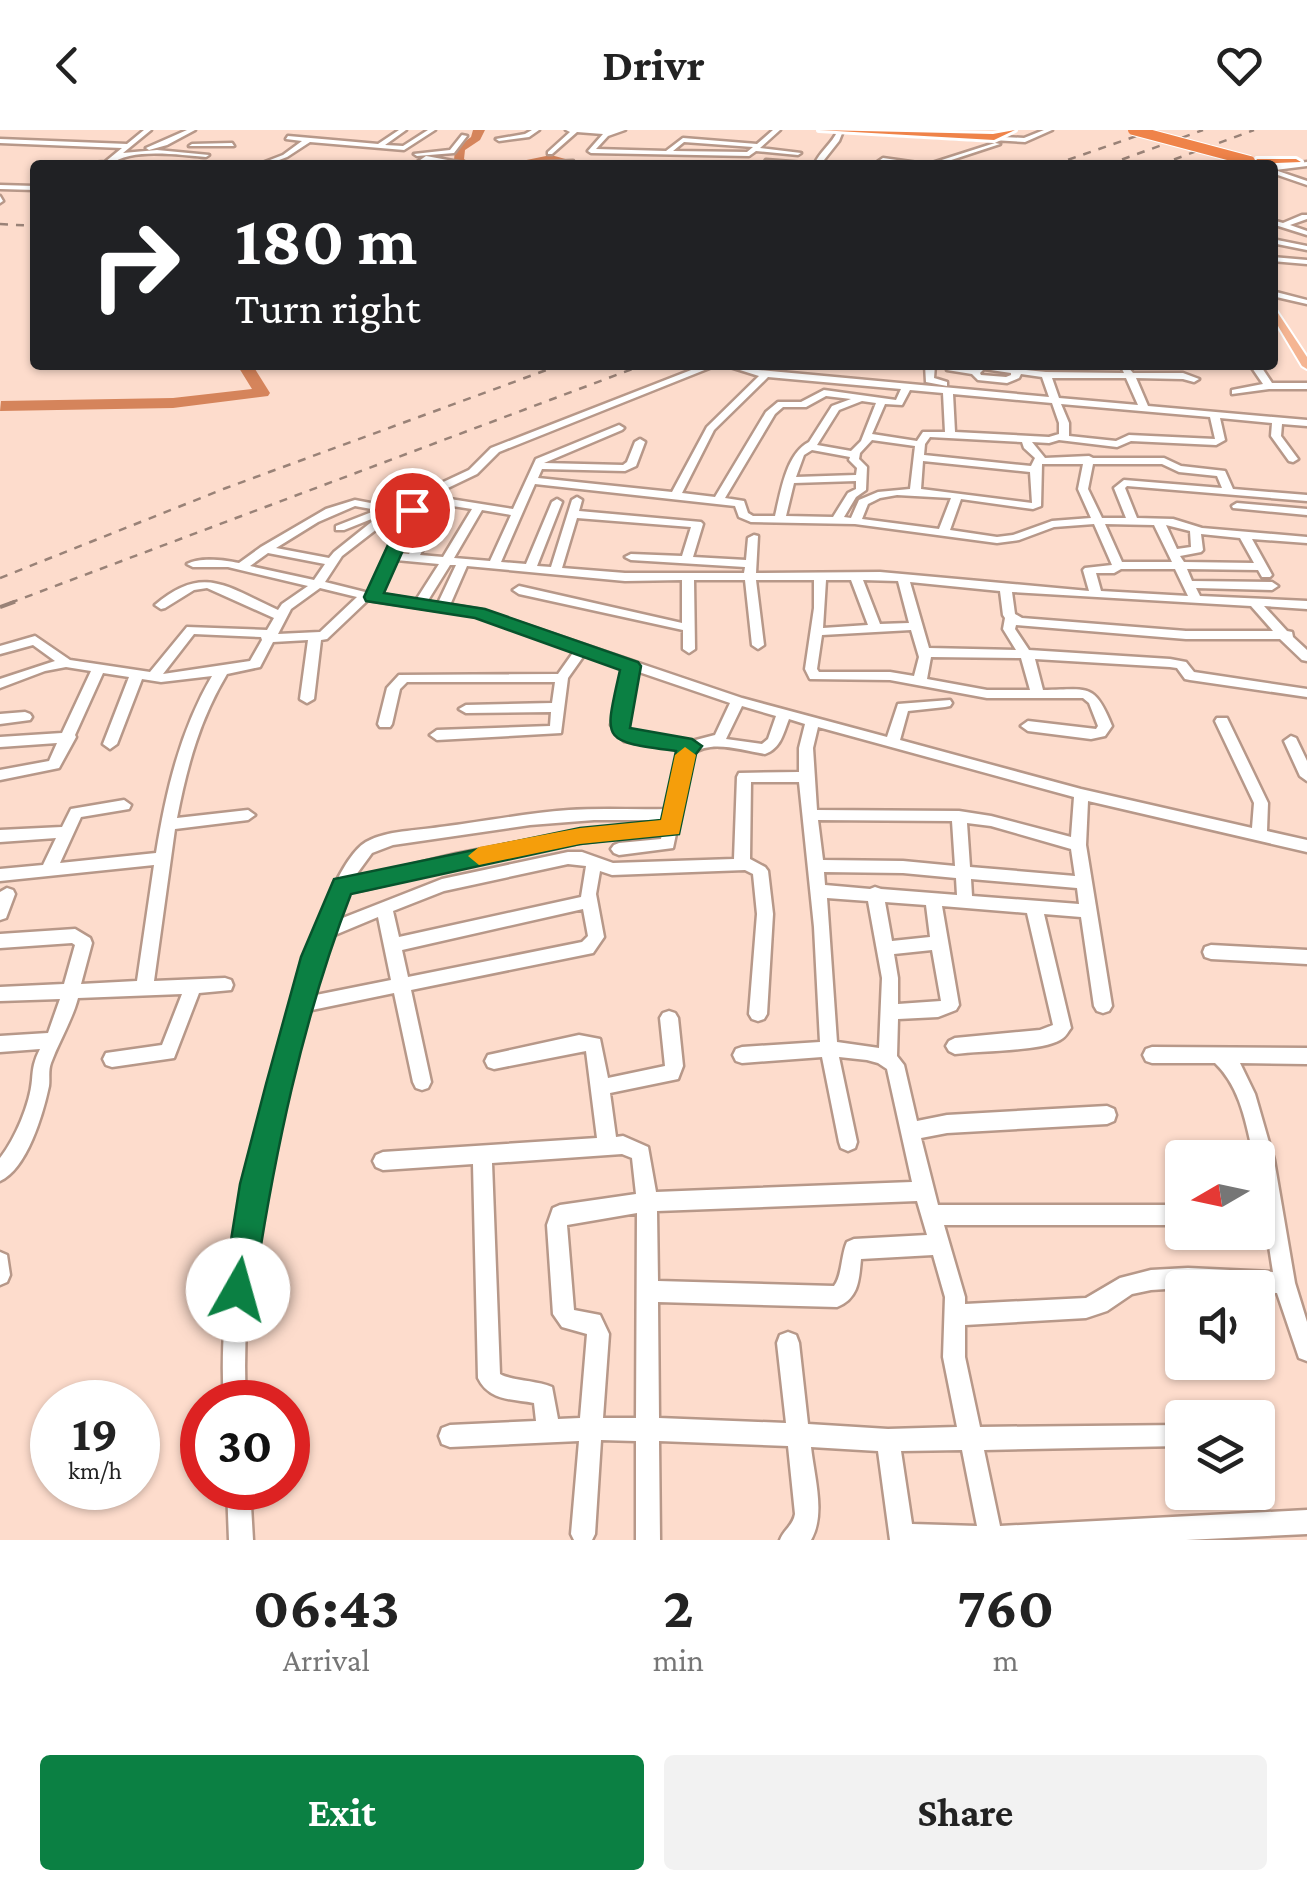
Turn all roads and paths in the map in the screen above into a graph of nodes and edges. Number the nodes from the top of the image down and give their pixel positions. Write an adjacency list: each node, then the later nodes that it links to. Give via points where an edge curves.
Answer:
1 (148, 130): 34 (street)
2 (192, 130): 34 (street, via 158,148)
3 (324, 130): 26 (street)
4 (403, 130): 32 (street)
5 (432, 130): 39 (street)
6 (536, 130): 27 (street)
7 (572, 130): 19 (street); 40 (street)
8 (622, 130): 19 (street)
9 (778, 130): 36 (street)
10 (824, 130): 17 (highway)
11 (938, 130): 18 (highway)
12 (949, 130): 24 (highway)
13 (1048, 130): 21 (street, via 1025,140)
14 (1121, 130): 60 (highway, bridge)
15 (1133, 130): 61 (highway, bridge)
16 (416, 131): 35 (street)
17 (846, 131): 20 (highway); 58 (street)
18 (921, 133): 20 (highway); 24 (highway)
19 (609, 134): 37 (street)
20 (881, 134): 21 (street)
21 (1008, 135): 24 (highway); 59 (street)
22 (356, 136): 30 (street)
23 (464, 136): 39 (street, via 452,152)
24 (980, 137)
25 (288, 138): 28 (street)
26 (320, 139): 28 (street); 30 (street)
27 (499, 139)
28 (308, 140): 52 (street)
29 (0, 141): 34 (street)
30 (348, 143): 32 (street)
31 (232, 145): 38 (street, via 190,146)
32 (379, 146): 35 (street)
33 (437, 146): 39 (street)
34 (126, 147): 47 (street)
35 (391, 148): 39 (street)
36 (757, 148): 41 (street); 43 (street, via 683,140); 44 (street)
37 (591, 151): 42 (street); 55 (street)
38 (181, 153): 45 (street); 46 (street)
39 (414, 153): 53 (street); 54 (street)
40 (550, 153)
41 (798, 153)
42 (628, 154): 43 (street); 56 (street)
43 (665, 154): 44 (street)
44 (736, 154): 57 (street)
45 (148, 155): 47 (street); 48 (street)
46 (206, 155)
47 (116, 156): 49 (street)
48 (163, 157): 50 (street); 51 (street)
49 (111, 160)
50 (160, 160)
51 (220, 160)
52 (274, 160)
53 (415, 160)
54 (443, 160)
55 (575, 160)
56 (625, 160)
57 (726, 160)
58 (820, 160)
59 (942, 160)
60 (1234, 160)
61 (1235, 160)
62 (1303, 162): 63 (highway); 64 (highway)
63 (1278, 163)
64 (1278, 167)
65 (1278, 171): 67 (street)
66 (30, 184): 68 (street)
67 (1307, 184)
68 (2, 194)
69 (1305, 206): 70 (street)
70 (1306, 218): 72 (street)
71 (1278, 224): 72 (street)
72 (1288, 227): 73 (street); 74 (street)
73 (1307, 233)
74 (1278, 240)
75 (1278, 242): 76 (street)
76 (1307, 248)
77 (1278, 260): 78 (street)
78 (1307, 262)
79 (1278, 295): 80 (street)
80 (1307, 302)
81 (1278, 303): 83 (main road)
82 (1278, 317): 84 (main road)
83 (1307, 350)
84 (1307, 366)
85 (699, 370): 137 (street, via 495,450 473,472)
86 (750, 370): 97 (street)
87 (786, 370): 98 (street)
88 (799, 370): 89 (street)
89 (841, 370)
90 (930, 370): 106 (street, via 929,380)
91 (952, 370): 106 (street)
92 (966, 370): 93 (street, via 1007,380)
93 (1016, 370)
94 (1024, 370): 99 (street)
95 (1127, 370): 100 (street)
96 (1258, 370): 103 (street)
97 (766, 374): 98 (street); 135 (street, via 710,429)
98 (784, 375): 102 (street)
99 (1046, 376): 100 (street); 108 (street)
100 (1132, 376): 101 (street); 111 (street)
101 (1194, 380)
102 (867, 384): 105 (street); 109 (street)
103 (1269, 386): 104 (street); 107 (street)
104 (1307, 386)
105 (906, 388): 106 (street); 110 (street, via 898,403)
106 (949, 388): 108 (street); 116 (street)
107 (1235, 392)
108 (1054, 396): 111 (street); 119 (street)
109 (860, 399): 110 (street); 122 (street, via 835,408); 141 (street, via 820,393 803,405 780,405)
110 (881, 402): 117 (street)
111 (1145, 410): 112 (street)
112 (1215, 417): 113 (street); 119 (street, via 1216,442)
113 (1277, 421): 114 (street); 126 (street, via 1276,436)
114 (1307, 423)
115 (619, 428): 128 (street)
116 (950, 433): 118 (street); 121 (street, via 927,434)
117 (865, 438): 121 (street); 123 (street)
118 (1026, 438): 119 (street); 127 (street)
119 (1062, 438)
120 (640, 442): 128 (street, via 625,468)
121 (920, 444): 124 (street)
122 (807, 446): 123 (street); 131 (street)
123 (856, 454): 129 (street)
124 (918, 457): 127 (street); 133 (street)
125 (1089, 458): 127 (street); 132 (street, via 1160,460 1179,470 1218,472); 151 (street, via 1084,489)
126 (1293, 459)
127 (1038, 465): 134 (street, via 1033,506)
128 (538, 466): 130 (street)
129 (860, 478): 131 (street); 148 (street, via 861,490)
130 (532, 480): 135 (street); 146 (street)
131 (788, 480): 149 (street)
132 (1229, 491): 136 (street); 152 (street, via 1124,483 1119,488)
133 (915, 493): 134 (street); 150 (street, via 869,497)
134 (957, 496): 156 (street)
135 (675, 497): 141 (street)
136 (1307, 498)
137 (412, 499): 139 (street); 144 (street); 162 (street); 168 (street)
138 (577, 500): 147 (street)
139 (443, 501): 142 (street); 164 (street)
140 (557, 502): 172 (street)
141 (716, 502): 149 (street, via 740,503 751,519)
142 (480, 505): 146 (street); 165 (street)
143 (1237, 506): 145 (street)
144 (386, 510): 154 (street); 160 (street, via 355,503)
145 (1307, 512)
146 (518, 513): 169 (street)
147 (573, 514): 167 (street, via 697,524); 176 (street)
148 (838, 520): 149 (street); 150 (street)
149 (779, 521)
150 (856, 521): 156 (street)
151 (1100, 521): 152 (street); 156 (street, via 1052,524 1007,540); 171 (street)
152 (1133, 521): 153 (street)
153 (1158, 521): 155 (street); 161 (street)
154 (340, 528)
155 (1195, 529): 157 (street); 161 (street, via 1197,550)
156 (943, 532)
157 (1244, 534): 159 (street); 175 (street)
158 (754, 538): 177 (street)
159 (1307, 540)
160 (265, 550): 168 (street); 173 (street)
161 (1174, 553): 174 (street)
162 (394, 556): 164 (street); 189 (street)
163 (631, 557): 167 (street)
164 (412, 558): 165 (street)
165 (447, 561): 166 (street); 194 (street)
166 (464, 561): 169 (street); 197 (street)
167 (686, 561): 177 (street)
168 (331, 562): 183 (street)
169 (495, 563): 172 (street)
170 (193, 564): 173 (street)
171 (1118, 565): 174 (street); 188 (street, via 1089,570)
172 (532, 566): 176 (street)
173 (241, 567): 183 (street)
174 (1181, 567): 175 (street); 184 (street)
175 (1262, 568): 185 (street)
176 (556, 569): 178 (street)
177 (750, 570): 179 (street); 182 (street); 207 (street)
178 (574, 572): 182 (street); 191 (street)
179 (820, 575): 180 (street); 203 (street)
180 (854, 576): 181 (street); 202 (street)
181 (903, 578): 186 (street); 200 (street)
182 (688, 579): 201 (street)
183 (317, 584): 189 (street); 198 (street)
184 (1188, 584): 185 (street); 190 (street)
185 (1272, 586): 193 (street)
186 (1006, 588): 188 (street); 199 (street)
187 (519, 590): 191 (street)
188 (1096, 594): 190 (street)
189 (369, 597): 194 (street); 206 (street)
190 (1195, 598): 192 (street)
191 (565, 600): 201 (street)
192 (1255, 602): 193 (street); 204 (street)
193 (1276, 603): 196 (street)
194 (420, 604): 197 (street)
195 (161, 605): 198 (street, via 208,584)
196 (1307, 605)
197 (443, 606): 208 (street)
198 (281, 616): 205 (street)
199 (1011, 618): 204 (street, via 1186,635); 212 (street)
200 (918, 626): 202 (street); 211 (street)
201 (689, 628): 209 (street)
202 (876, 629): 203 (street)
203 (816, 632): 221 (street, via 815,676)
204 (1288, 635): 213 (street)
205 (268, 636): 206 (street); 217 (street, via 254,664); 219 (street, via 191,630)
206 (315, 638): 225 (street)
207 (758, 645)
208 (582, 649): 216 (street); 220 (street)
209 (689, 649)
210 (0, 650): 214 (street, via 34,640)
211 (924, 652): 212 (street); 221 (street)
212 (1024, 654): 223 (street); 224 (street, via 1177,664 1190,676)
213 (1307, 657)
214 (66, 663): 215 (street); 222 (street)
215 (99, 666): 218 (street); 238 (street)
216 (631, 666): 226 (street); 244 (street, via 621,732)
217 (222, 672): 219 (street); 254 (street, via 193,732)
218 (137, 674): 219 (street); 243 (street)
219 (153, 677)
220 (562, 678): 228 (street); 235 (street, via 404,678 394,688)
221 (919, 682): 223 (street, via 987,694)
222 (0, 684)
223 (1038, 693): 236 (street, via 1092,696 1104,730)
224 (1307, 693)
225 (307, 699)
226 (738, 701): 230 (street); 241 (street)
227 (945, 703): 242 (street, via 903,707)
228 (559, 707): 229 (street); 237 (street, via 558,726 550,732)
229 (466, 709)
230 (784, 714): 234 (street); 241 (street, via 766,749)
231 (25, 718): 232 (street)
232 (0, 719)
233 (1222, 720): 256 (street, via 1261,803)
234 (813, 721): 242 (street); 246 (street)
235 (385, 724)
236 (1028, 726)
237 (437, 735)
238 (69, 737): 240 (street); 245 (street, via 54,765)
239 (1292, 741): 247 (street)
240 (0, 742)
241 (715, 742): 244 (street)
242 (892, 742): 248 (street)
243 (110, 744)
244 (692, 746): 253 (street)
245 (0, 775)
246 (806, 776): 250 (street); 262 (street, via 744,778)
247 (1307, 776)
248 (1081, 794): 256 (street); 258 (street)
249 (124, 805): 255 (street, via 76,813)
250 (810, 815): 252 (street); 264 (street)
251 (248, 816): 254 (street)
252 (958, 816): 258 (street); 266 (street)
253 (672, 821): 260 (street, via 665,847); 269 (street); 269 (street, via 581,815 400,839 369,848)
254 (170, 824): 261 (street)
255 (65, 832): 257 (street); 265 (street)
256 (1258, 834): 259 (street)
257 (0, 836)
258 (1078, 845): 268 (street)
259 (1307, 846)
260 (619, 848)
261 (164, 858): 265 (street); 289 (street)
262 (742, 864): 263 (street); 296 (street, via 756,866 762,877)
263 (594, 865): 274 (street); 277 (street, via 568,858 467,878)
264 (814, 866): 266 (street); 270 (street)
265 (48, 871): 267 (street)
266 (964, 872): 268 (street); 275 (street)
267 (0, 875)
268 (1085, 883): 278 (street)
269 (342, 886): 280 (street)
270 (818, 891): 271 (street); 301 (street)
271 (875, 893): 273 (street); 284 (street)
272 (7, 894): 279 (street)
273 (933, 900): 275 (street); 282 (street)
274 (588, 902): 283 (street); 287 (street, via 596,936 588,948)
275 (965, 902): 276 (street)
276 (1034, 907): 278 (street); 300 (street, via 1062,1028 1054,1036)
277 (385, 911): 280 (street); 283 (street)
278 (1090, 911): 294 (street)
279 (0, 914)
280 (323, 932): 293 (street)
281 (0, 941): 291 (street, via 82,937)
282 (939, 943): 284 (street); 295 (street, via 950,1005)
283 (392, 944): 287 (street)
284 (884, 948): 295 (street)
285 (1210, 952): 286 (street)
286 (1307, 957)
287 (400, 984): 293 (street); 309 (street)
288 (225, 985): 290 (street)
289 (145, 986): 290 (street); 291 (street)
290 (194, 986): 307 (street, via 168,1052)
291 (74, 988): 292 (street); 298 (street)
292 (0, 994)
293 (301, 1006): 332 (street, via 241,1261)
294 (1103, 1006)
295 (891, 1012): 305 (street)
296 (758, 1014)
297 (668, 1018): 310 (street, via 672,1072)
298 (52, 1040): 299 (street); 318 (street, via 30,1120)
299 (0, 1044)
300 (955, 1046)
301 (828, 1050): 303 (street); 305 (street); 314 (street)
302 (1219, 1054): 304 (street); 306 (street); 313 (street, via 1232,1067)
303 (742, 1055)
304 (1152, 1055)
305 (888, 1056): 312 (street)
306 (1307, 1056)
307 (112, 1059)
308 (494, 1061): 310 (street, via 594,1044)
309 (422, 1082)
310 (601, 1087): 315 (street)
311 (1107, 1115): 312 (street)
312 (910, 1131): 319 (street)
313 (1256, 1140)
314 (848, 1142)
315 (608, 1146): 316 (street); 320 (street, via 641,1153)
316 (482, 1155): 317 (street); 334 (street, via 489,1378 501,1388 544,1395)
317 (382, 1162)
318 (0, 1172)
319 (924, 1192): 320 (street); 321 (street)
320 (647, 1202): 328 (street); 333 (street, via 564,1212 557,1220 564,1314 596,1327)
321 (930, 1215): 322 (street); 323 (street)
322 (1165, 1216)
323 (938, 1245): 328 (street, via 854,1249 844,1293 824,1299); 329 (street)
324 (1275, 1247): 327 (street)
325 (0, 1262): 326 (street)
326 (0, 1275)
327 (1285, 1283): 329 (street, via 1140,1282 1086,1308); 331 (street)
328 (646, 1291): 335 (street)
329 (957, 1315): 340 (street, via 954,1357)
330 (788, 1343): 336 (street)
331 (1307, 1350)
332 (236, 1380)
333 (593, 1429): 334 (street); 335 (street); 343 (street)
334 (548, 1430): 338 (street)
335 (647, 1430): 336 (street); 347 (street)
336 (797, 1434): 339 (street); 348 (street, via 807,1514 804,1530)
337 (1165, 1435): 340 (street)
338 (450, 1436)
339 (888, 1440): 340 (street); 344 (street)
340 (971, 1440): 345 (street)
341 (240, 1510): 346 (street)
342 (1307, 1522): 345 (street)
343 (584, 1534)
344 (902, 1538): 345 (street)
345 (990, 1538)
346 (241, 1540)
347 (648, 1540)
348 (792, 1540)

